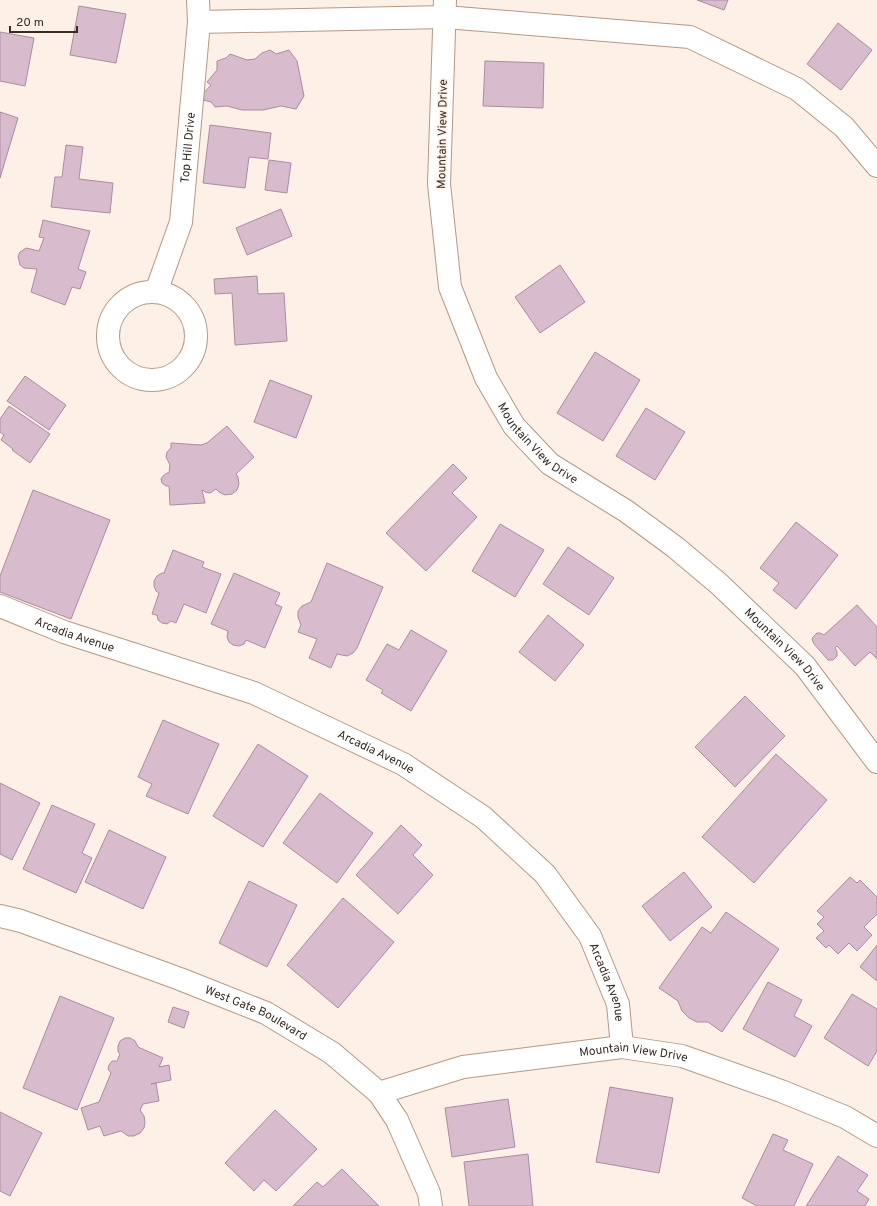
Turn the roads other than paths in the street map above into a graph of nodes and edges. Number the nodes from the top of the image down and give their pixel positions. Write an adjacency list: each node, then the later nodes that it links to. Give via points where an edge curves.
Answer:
1 (198, 0): 3 (street, Top Hill Drive)
2 (445, 8): 3 (street); 4 (street, via 690,38 797,89 844,127); 7 (street, Mountain View Drive, via 439,184 450,287 486,378 514,426 550,464 626,512 675,547 719,584 805,666)
3 (199, 22): 5 (street, Top Hill Drive, via 181,222)
4 (877, 166)
5 (156, 292)
6 (0, 606): 9 (street, Arcadia Avenue, via 64,632 254,693 403,764 483,817 545,874 590,936 618,1004)
7 (877, 762)
8 (0, 916): 10 (street, West Gate Boulevard, via 21,921 266,1013 332,1053)
9 (622, 1047): 10 (street, Mountain View Drive, via 463,1066); 11 (street, Mountain View Drive, via 682,1056 845,1117)
10 (379, 1093): 12 (street, West Gate Boulevard, via 396,1120 429,1193)
11 (877, 1136)
12 (431, 1206)

